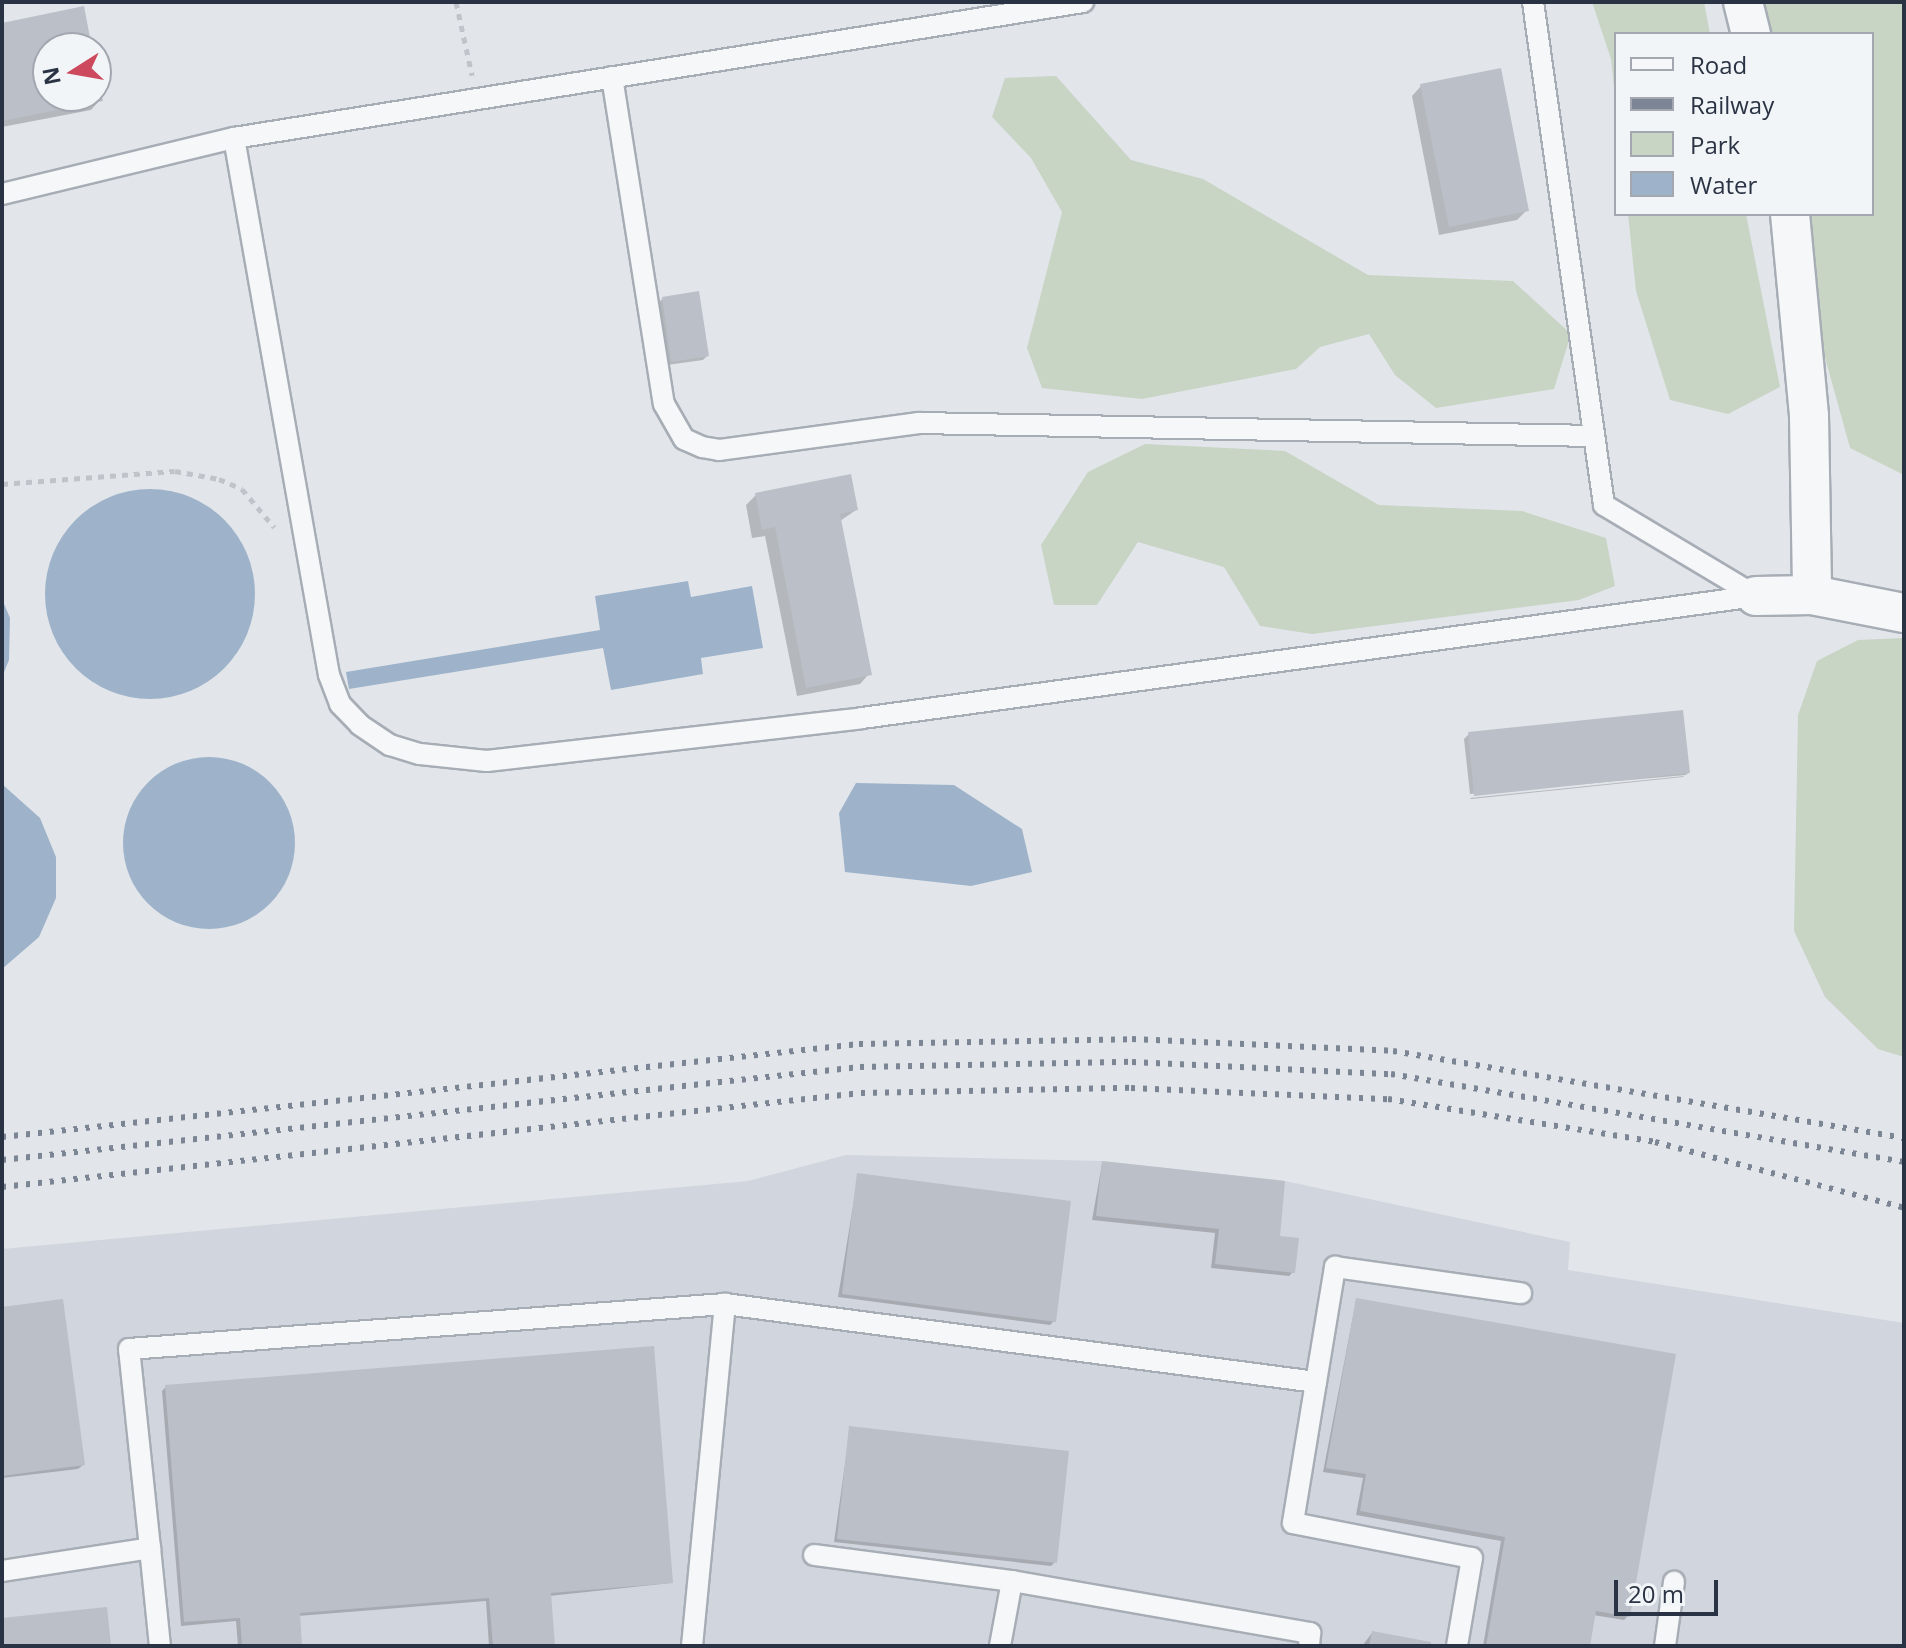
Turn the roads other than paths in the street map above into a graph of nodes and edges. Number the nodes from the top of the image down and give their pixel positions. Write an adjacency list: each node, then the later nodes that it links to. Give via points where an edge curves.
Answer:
1 (1083, 2): 5 (lane)
2 (1533, 2): 9 (lane)
3 (1743, 2): 4 (street)
4 (1750, 32)
5 (612, 77): 6 (lane); 9 (lane, via 664,404 684,439 702,447 719,450 918,423)
6 (234, 138): 7 (lane); 11 (lane, via 329,675 340,704 390,745 487,761 862,718)
7 (2, 194)
8 (1790, 216): 10 (street, via 1809,416)
9 (1594, 436): 11 (lane, via 1604,505)
10 (1812, 595): 11 (street); 12 (street)
11 (1756, 596)
12 (1904, 613)
13 (1521, 1293): 15 (lane, via 1335,1267)
14 (725, 1304): 15 (lane); 16 (lane, via 129,1349); 22 (lane)
15 (1316, 1382): 25 (lane, via 1293,1523 1472,1558)
16 (150, 1548): 18 (lane); 21 (lane)
17 (814, 1555): 19 (lane)
18 (2, 1571)
19 (1012, 1581): 23 (lane); 24 (lane, via 1310,1633)
20 (1674, 1582): 26 (lane)
21 (160, 1646)
22 (692, 1646)
23 (1000, 1646)
24 (1309, 1646)
25 (1457, 1646)
26 (1665, 1646)

